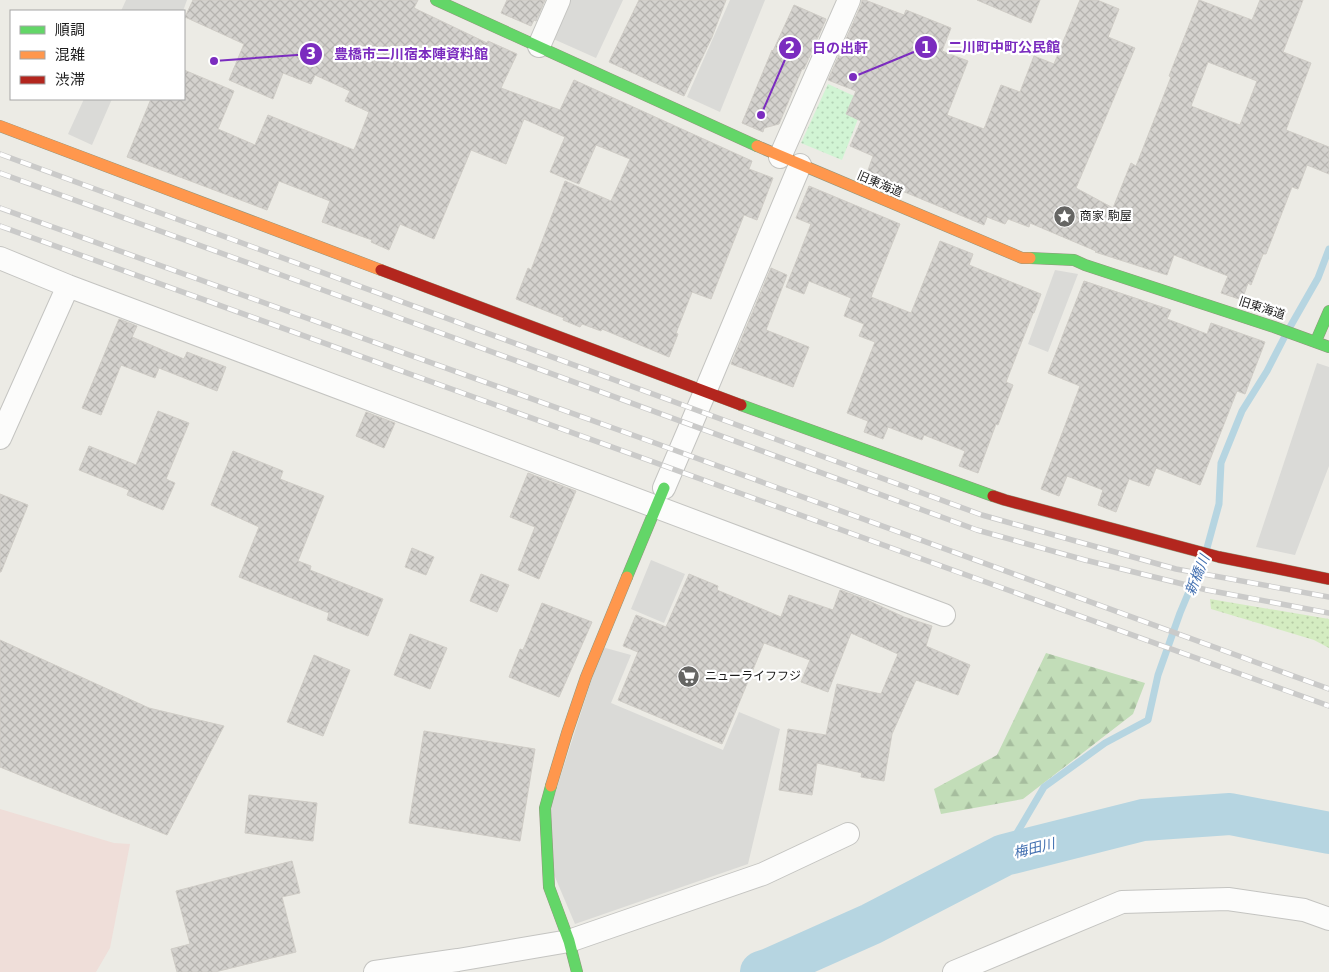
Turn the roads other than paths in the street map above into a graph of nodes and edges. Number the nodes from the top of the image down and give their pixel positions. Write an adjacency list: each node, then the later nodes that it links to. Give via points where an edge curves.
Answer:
1 (436, 0): 4 (street, 旧東海道)
2 (559, 0): 4 (street)
3 (849, 0): 6 (street)
4 (539, 46): 6 (street, 旧東海道)
5 (0, 126): 12 (street)
6 (790, 161): 10 (street, 旧東海道, via 1022,258 1074,260); 12 (street)
7 (0, 258): 8 (street)
8 (68, 286): 13 (street); 14 (street)
9 (1329, 311): 10 (street)
10 (1316, 341): 11 (street, 旧東海道)
11 (1329, 347)
12 (705, 392): 14 (street); 15 (street, via 1005,500 1190,550)
13 (0, 438)
14 (660, 498): 16 (street); 19 (street, via 586,677 545,808 549,887)
15 (1329, 579)
16 (944, 615)
17 (848, 834): 19 (street, via 763,874)
18 (1329, 919): 22 (street, via 1304,910 1228,899 1122,902)
19 (571, 949): 20 (street); 21 (street)
20 (375, 972)
21 (577, 972)
22 (954, 972)

